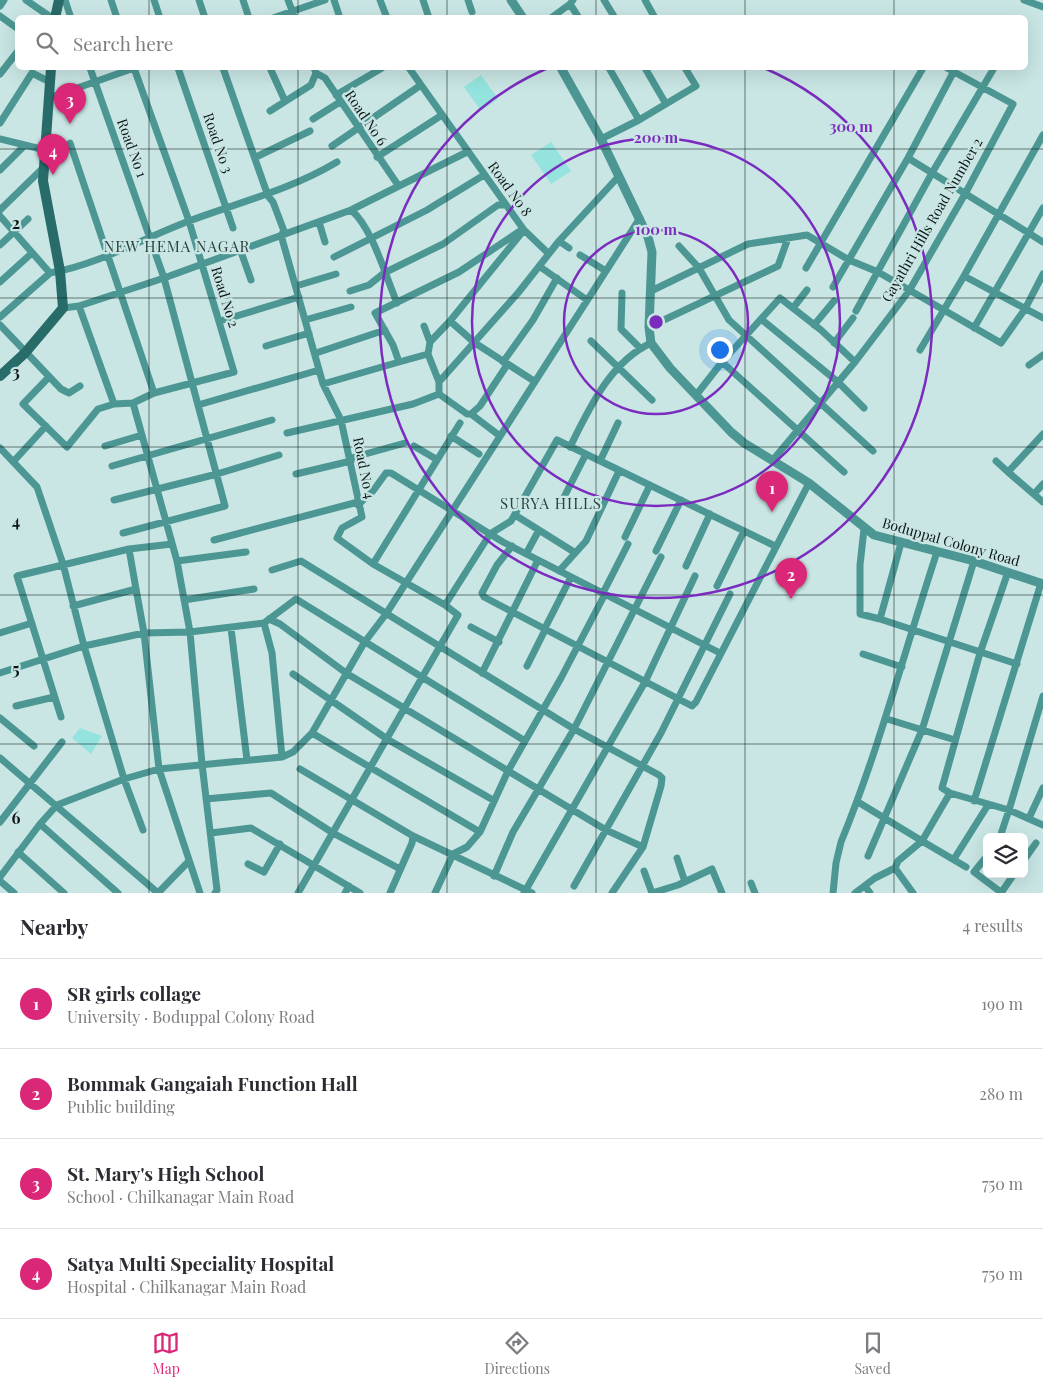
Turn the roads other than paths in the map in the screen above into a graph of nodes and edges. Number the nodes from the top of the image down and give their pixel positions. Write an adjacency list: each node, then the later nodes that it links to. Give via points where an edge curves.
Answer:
1 (4, 0): 20 (street)
2 (26, 0): 24 (street)
3 (59, 0): 25 (main road)
4 (65, 0): 26 (street)
5 (111, 0): 27 (street)
6 (154, 0): 28 (street)
7 (199, 0): 29 (street)
8 (243, 0): 30 (street)
9 (288, 0): 23 (street)
10 (325, 0): 23 (street)
11 (334, 0): 31 (street)
12 (380, 0): 32 (street)
13 (423, 0): 33 (street)
14 (468, 0): 22 (street)
15 (512, 0): 34 (street)
16 (604, 0): 37 (street)
17 (645, 0): 38 (street)
18 (1024, 0): 21 (street)
19 (571, 2): 35 (street); 36 (street)
20 (0, 6)
21 (1043, 7)
22 (472, 12)
23 (294, 14)
24 (49, 15)
25 (55, 15)
26 (70, 15)
27 (116, 15)
28 (159, 15)
29 (204, 15)
30 (248, 15)
31 (339, 15)
32 (386, 15)
33 (428, 15)
34 (521, 15)
35 (555, 15)
36 (578, 15)
37 (613, 15)
38 (653, 15)
39 (0, 16): 40 (street)
40 (15, 27)
41 (15, 55): 60 (street)
42 (51, 70): 62 (main road)
43 (91, 70): 61 (street, Road No 1)
44 (128, 70): 61 (street)
45 (135, 70): 105 (street, Road No 2)
46 (179, 70): 97 (street, Road No 3)
47 (224, 70): 84 (street, Road No 4)
48 (271, 70): 67 (street)
49 (315, 70): 66 (street, Road No 6, via 325,78); 67 (street, via 311,85)
50 (379, 70): 66 (street)
51 (410, 70): 63 (street, Road No 8)
52 (562, 70): 78 (street)
53 (610, 70): 72 (street)
54 (646, 70): 68 (street)
55 (686, 70): 68 (street, via 696,86)
56 (922, 70): 118 (street)
57 (951, 70): 86 (street)
58 (953, 70): 64 (street)
59 (993, 70): 64 (street)
60 (0, 74)
61 (94, 81): 65 (street); 112 (street, Road No 1)
62 (50, 82): 65 (main road); 73 (street, via 32,73)
63 (421, 85): 70 (street, Road No 8); 74 (street)
64 (983, 86): 90 (street); 94 (street, Gayathri Hills Road Number 2, via 1013,104)
65 (49, 98): 82 (main road)
66 (338, 99): 71 (street); 74 (street, Road No 6)
67 (285, 101): 69 (street)
68 (666, 104): 72 (street)
69 (270, 110)
70 (442, 115): 83 (street, Road No 8); 85 (street)
71 (313, 119)
72 (639, 120): 78 (street)
73 (0, 123)
74 (359, 129): 81 (street); 85 (street, Road No 6)
75 (310, 131): 84 (street)
76 (1043, 135): 101 (street)
77 (0, 139): 80 (street)
78 (601, 139): 92 (street)
79 (70, 143): 125 (street)
80 (24, 146): 82 (street); 89 (street)
81 (332, 146)
82 (44, 150): 88 (main road)
83 (467, 152): 91 (street, Road No 8); 93 (street)
84 (256, 157): 95 (street, Road No 4)
85 (377, 157): 93 (street, Road No 6)
86 (908, 158): 90 (street); 128 (street)
87 (337, 162): 95 (street, via 310,179)
88 (43, 168): 99 (street); 134 (main road)
89 (0, 170)
90 (932, 173): 94 (street); 135 (street)
91 (484, 175): 96 (street, Road No 8); 114 (street)
92 (619, 176): 103 (street); 115 (street)
93 (398, 185): 100 (street)
94 (965, 194): 101 (street); 149 (street, Gayathri Hills Road Number 2)
95 (268, 196): 97 (street); 111 (street, Road No 4, via 284,231)
96 (505, 205): 108 (street, Road No 8); 136 (street, via 498,205 443,244)
97 (227, 208): 105 (street); 107 (street, Road No 3)
98 (1043, 208): 110 (street)
99 (0, 210)
100 (351, 210): 106 (street); 114 (street)
101 (998, 215): 110 (street); 139 (street)
102 (0, 216): 109 (street)
103 (640, 218): 133 (street); 148 (street, via 652,252)
104 (28, 219): 109 (street)
105 (189, 221): 112 (street); 129 (street, Road No 2)
106 (319, 222): 111 (street); 116 (street)
107 (233, 228)
108 (524, 230): 124 (street); 157 (street, via 459,272); 168 (street, Road No 8)
109 (14, 232): 119 (street); 123 (street)
110 (1028, 233): 117 (street); 150 (street)
111 (281, 235): 122 (street); 144 (street, Road No 4)
112 (151, 236): 125 (street); 140 (street, Road No 1)
113 (788, 238): 118 (street, via 807,235); 131 (street, via 748,244); 153 (street, via 778,266)
114 (371, 239): 127 (street); 136 (street)
115 (559, 241): 121 (street); 124 (street)
116 (325, 242)
117 (1043, 242)
118 (822, 243): 128 (street); 132 (street)
119 (0, 245)
120 (679, 246): 131 (street)
121 (569, 248)
122 (240, 249): 129 (street); 142 (street)
123 (32, 253): 134 (street); 143 (street)
124 (548, 253): 130 (street)
125 (109, 254): 134 (street); 151 (street)
126 (580, 255): 133 (street)
127 (334, 257)
128 (849, 260): 135 (street); 145 (street)
129 (202, 264): 140 (street); 169 (street, Road No 2)
130 (539, 266): 141 (street); 180 (street)
131 (699, 268): 148 (street); 153 (street)
132 (806, 268)
133 (606, 271): 155 (street)
134 (55, 272): 160 (main road); 164 (street)
135 (878, 272): 149 (street); 181 (street, via 854,315)
136 (384, 273): 147 (street, via 369,285); 157 (street)
137 (336, 274): 144 (street)
138 (1043, 274): 162 (street)
139 (964, 276): 150 (street); 163 (street)
140 (164, 278): 151 (street); 202 (street, Road No 1)
141 (557, 278): 155 (street); 193 (street)
142 (251, 280)
143 (0, 282)
144 (296, 286): 154 (street, Road No 4)
145 (833, 287)
146 (807, 290): 161 (street)
147 (350, 291)
148 (651, 291): 173 (street)
149 (908, 291): 163 (street); 192 (street, Gayathri Hills Road Number 2)
150 (994, 292): 162 (street); 174 (street)
151 (122, 293): 158 (street); 205 (street)
152 (622, 293): 184 (street, via 621,329)
153 (716, 296): 173 (street); 177 (street, via 729,320)
154 (299, 297): 167 (street, Road No 4); 169 (street)
155 (587, 300): 199 (street)
156 (834, 301): 171 (street)
157 (397, 303): 175 (street, via 375,313)
158 (79, 306): 160 (street); 211 (street)
159 (351, 307): 167 (street)
160 (63, 308): 186 (main road)
161 (793, 308): 166 (street, via 780,298); 171 (street)
162 (1025, 309): 165 (street); 174 (street, via 1001,343)
163 (943, 311): 174 (street); 185 (street)
164 (0, 317)
165 (1043, 318)
166 (761, 319): 177 (street); 201 (street)
167 (305, 320): 176 (street, Road No 4)
168 (450, 320): 179 (street, Road No 8); 180 (street)
169 (220, 321): 202 (street, Road No 2, via 234,372)
170 (0, 325): 186 (street)
171 (814, 325): 181 (street)
172 (424, 326): 179 (street)
173 (649, 326): 182 (street)
174 (974, 328)
175 (385, 330): 187 (street); 190 (street)
176 (309, 333): 183 (street); 187 (street, Road No 4)
177 (745, 336): 191 (street); 209 (street)
178 (591, 341): 195 (street)
179 (430, 342): 188 (street)
180 (475, 342): 193 (street); 200 (street)
181 (834, 342): 192 (street)
182 (651, 343): 184 (street); 207 (street, Boduppal Colony Road, via 670,368)
183 (266, 346)
184 (640, 348): 195 (street)
185 (920, 350)
186 (26, 353): 197 (main road); 198 (street)
187 (316, 353): 196 (street, Road No 4)
188 (428, 354): 190 (street); 200 (street)
189 (1043, 355): 194 (street)
190 (399, 362): 203 (street)
191 (722, 362): 207 (street); 220 (street)
192 (855, 362): 201 (street, Gayathri Hills Road Number 2)
193 (505, 364): 199 (street); 214 (street)
194 (1029, 365)
195 (619, 367): 208 (street); 230 (street, via 598,393)
196 (319, 370): 203 (street, Road No 4); 212 (street)
197 (0, 376)
198 (49, 377): 204 (street, via 69,393); 219 (street, via 23,404)
199 (534, 381): 225 (street)
200 (439, 382): 206 (street)
201 (838, 382): 209 (street, Gayathri Hills Road Number 2); 213 (street)
202 (193, 384): 205 (street, Road No 2); 212 (street, Road No 1)
203 (323, 384): 216 (street, Road No 4)
204 (80, 386)
205 (154, 393): 210 (street, Road No 2)
206 (439, 394): 214 (street, via 467,414); 216 (street, via 413,404)
207 (697, 394): 239 (street, Boduppal Colony Road, via 731,432)
208 (652, 400)
209 (820, 402): 220 (street, Gayathri Hills Road Number 2); 232 (street)
210 (133, 403): 211 (street, Road No 2); 223 (street)
211 (114, 404): 219 (street, Road No 2, via 98,409 68,447)
212 (198, 405): 226 (street, Road No 1)
213 (864, 408)
214 (472, 414): 225 (street)
215 (272, 420): 226 (street)
216 (341, 420): 221 (street); 237 (street, Road No 4)
217 (460, 423): 224 (street)
218 (618, 423): 242 (street)
219 (46, 426): 241 (street)
220 (798, 430): 239 (street, Gayathri Hills Road Number 2); 245 (street)
221 (286, 433)
222 (1043, 434): 246 (street)
223 (142, 435): 228 (street); 236 (street)
224 (451, 436): 233 (street); 238 (street)
225 (500, 436): 260 (street)
226 (208, 440): 236 (street); 247 (street, Road No 1)
227 (405, 443): 237 (street)
228 (105, 446)
229 (414, 446): 238 (street)
230 (570, 447): 234 (street); 262 (street, via 555,441)
231 (0, 448): 241 (street)
232 (872, 451)
233 (479, 454)
234 (586, 454): 242 (street); 259 (street)
235 (278, 456): 247 (street)
236 (148, 457): 243 (street); 252 (street)
237 (351, 459): 248 (street); 258 (street, Road No 4)
238 (436, 459): 253 (street)
239 (772, 461): 249 (street, Boduppal Colony Road)
240 (996, 461): 246 (street)
241 (13, 462): 282 (street, via 37,487)
242 (600, 462): 244 (street)
243 (112, 466)
244 (618, 471): 251 (street); 276 (street, via 586,540)
245 (844, 472)
246 (1008, 472): 254 (street)
247 (217, 474): 252 (street); 263 (street, Road No 1, via 226,506)
248 (296, 474)
249 (809, 482): 264 (street, Boduppal Colony Road); 273 (street)
250 (1043, 484): 254 (street)
251 (650, 485): 256 (street); 295 (street)
252 (158, 487): 255 (street); 263 (street)
253 (418, 488): 258 (street, via 391,472 386,473 373,491); 260 (street); 283 (street)
254 (1034, 494): 257 (street)
255 (114, 500)
256 (681, 500): 261 (street); 300 (street)
257 (1043, 502)
258 (358, 503): 269 (street); 283 (street, Road No 4, via 362,517 342,528 337,538)
259 (561, 503)
260 (451, 511): 268 (street); 290 (street)
261 (710, 514): 266 (street); 284 (street)
262 (515, 515): 265 (street); 268 (street, via 512,521)
263 (166, 522): 267 (street); 271 (street)
264 (864, 528): 270 (street, Boduppal Colony Road, via 874,535); 303 (street, via 860,614)
265 (538, 530): 276 (street); 278 (street)
266 (744, 531): 273 (street); 292 (street)
267 (123, 533)
268 (490, 534): 272 (street); 298 (street)
269 (214, 540)
270 (900, 543): 277 (street, Boduppal Colony Road); 303 (street)
271 (172, 544): 274 (street); 280 (street)
272 (512, 546): 278 (street); 301 (street, via 497,565 482,596)
273 (775, 546): 321 (street)
274 (128, 550): 282 (street); 293 (street)
275 (246, 552): 280 (street)
276 (574, 552): 286 (street)
277 (937, 552): 281 (street, Boduppal Colony Road); 310 (street)
278 (526, 554): 279 (street)
279 (538, 560): 286 (street); 301 (street)
280 (177, 561): 297 (street)
281 (974, 561): 287 (street, Boduppal Colony Road); 315 (street)
282 (63, 564): 299 (street); 305 (street, via 17,576)
283 (373, 564): 290 (street, Road No 4)
284 (686, 566)
285 (272, 570): 302 (street, via 301,561)
286 (559, 571): 289 (street)
287 (1008, 572): 291 (street, Boduppal Colony Road); 323 (street)
288 (695, 576): 307 (street)
289 (571, 577): 295 (street); 309 (street)
290 (405, 583): 298 (street, Road No 4); 302 (street)
291 (1042, 584): 326 (street)
292 (717, 586)
293 (136, 589): 299 (street); 313 (street)
294 (254, 589): 297 (street)
295 (604, 594): 300 (street); 318 (street)
296 (730, 594): 319 (street)
297 (184, 600): 311 (street)
298 (445, 605): 320 (street, via 458,615)
299 (73, 606): 317 (street)
300 (634, 610): 307 (street); 325 (street)
301 (510, 613): 309 (street); 314 (street)
302 (386, 614): 316 (street); 320 (street)
303 (880, 619): 310 (street)
304 (267, 621): 308 (street); 316 (street, via 296,599); 332 (street, via 280,624); 355 (street)
305 (32, 624): 312 (street); 324 (street)
306 (471, 627): 314 (street)
307 (669, 627): 319 (street); 334 (street)
308 (230, 628): 311 (street); 357 (street)
309 (544, 630): 318 (street); 327 (street)
310 (912, 630): 315 (street); 328 (street)
311 (190, 632): 313 (street); 358 (street)
312 (0, 633)
313 (144, 633): 317 (street); 360 (street)
314 (499, 642): 330 (street)
315 (948, 642): 323 (street); 347 (street)
316 (364, 643): 332 (street); 333 (street)
317 (84, 646): 324 (street); 364 (street)
318 (576, 647): 325 (street); 341 (street)
319 (705, 647): 321 (street); 337 (street)
320 (440, 648): 330 (street); 333 (street)
321 (720, 654): 337 (street, via 696,702 692,706)
322 (863, 654): 328 (street)
323 (980, 654): 326 (street); 350 (street)
324 (42, 659): 329 (street); 336 (street)
325 (609, 664): 334 (street); 346 (street)
326 (1017, 664): 372 (street)
327 (527, 666)
328 (902, 667): 345 (street)
329 (0, 673)
330 (482, 673): 341 (street)
331 (293, 674): 338 (street)
332 (346, 674): 338 (street); 340 (street)
333 (424, 678): 340 (street); 351 (street)
334 (645, 682): 337 (street); 354 (street)
335 (1043, 696): 342 (street)
336 (54, 697): 339 (street); 343 (street)
337 (678, 698): 359 (street)
338 (331, 700): 348 (street); 349 (street)
339 (16, 706)
340 (406, 708): 349 (street); 363 (street)
341 (544, 709): 346 (street); 351 (street)
342 (1041, 710): 378 (street)
343 (61, 718)
344 (0, 719): 353 (street)
345 (887, 719): 347 (street); 373 (street)
346 (574, 729): 354 (street); 367 (street)
347 (922, 730): 350 (street); 380 (street)
348 (312, 733): 355 (street, via 294,752); 361 (street)
349 (387, 739): 361 (street); 370 (street)
350 (955, 740): 368 (street, via 942,788)
351 (525, 741): 363 (street)
352 (62, 742): 365 (street)
353 (34, 746)
354 (609, 746): 359 (street); 377 (street)
355 (282, 757): 357 (street)
356 (0, 758): 365 (street)
357 (246, 760): 358 (street)
358 (202, 764): 360 (street); 369 (street)
359 (642, 765): 386 (street); 395 (street, via 662,778)
360 (159, 769): 364 (street); 403 (street)
361 (371, 769): 371 (street); 387 (street)
362 (300, 770): 371 (street)
363 (508, 771): 367 (street); 370 (street)
364 (124, 779): 375 (street); 385 (street)
365 (31, 784): 375 (street); 379 (street)
366 (1043, 788): 381 (street)
367 (539, 790): 377 (street); 410 (street, via 513,832)
368 (950, 793): 372 (street); 392 (street)
369 (206, 799): 388 (street); 389 (street, via 271,793)
370 (493, 800): 387 (street)
371 (351, 801): 389 (street); 391 (street)
372 (974, 801): 374 (street)
373 (858, 802): 380 (street); 434 (street, via 841,842)
374 (988, 804): 378 (street); 401 (street)
375 (57, 805): 383 (street); 423 (street)
376 (0, 809): 379 (street)
377 (573, 810): 386 (street); 419 (street)
378 (1009, 810): 381 (street); 390 (street)
379 (6, 815): 382 (street)
380 (885, 818): 392 (street); 399 (street)
381 (1029, 818): 384 (street)
382 (0, 822)
383 (40, 824): 396 (street); 422 (street)
384 (1043, 825)
385 (143, 830)
386 (606, 830): 395 (street); 416 (street)
387 (480, 832): 397 (street, via 467,847)
388 (211, 833): 394 (street, via 251,828); 425 (street)
389 (333, 833): 405 (street); 408 (street)
390 (1001, 833)
391 (413, 836): 397 (street); 408 (street)
392 (922, 841): 401 (street); 407 (street, via 898,861)
393 (1036, 843): 398 (street)
394 (280, 844): 404 (street, via 264,872); 405 (street)
395 (643, 847): 430 (street)
396 (18, 852): 411 (street); 421 (street)
397 (453, 854): 410 (street); 429 (street)
398 (1028, 854)
399 (868, 856)
400 (678, 858): 414 (street)
401 (954, 859): 406 (street)
402 (983, 861): 438 (street, via 974,872)
403 (188, 862): 423 (street); 424 (street)
404 (248, 864)
405 (315, 866): 418 (street); 426 (street)
406 (966, 867)
407 (895, 868): 417 (street); 437 (street)
408 (400, 870): 428 (street)
409 (644, 870): 431 (street)
410 (494, 876): 419 (street)
411 (0, 877)
412 (1011, 878): 438 (street)
413 (0, 881): 420 (street)
414 (685, 882): 431 (street); 432 (street, via 712,869)
415 (751, 883): 433 (street)
416 (574, 886)
417 (865, 886): 435 (street); 436 (street)
418 (347, 890): 427 (street)
419 (527, 892)
420 (14, 893)
421 (64, 893)
422 (118, 893)
423 (158, 893)
424 (200, 893)
425 (216, 893)
426 (298, 893)
427 (360, 893)
428 (390, 893)
429 (435, 893)
430 (612, 893)
431 (652, 893)
432 (722, 893)
433 (755, 893)
434 (833, 893)
435 (855, 893)
436 (870, 893)
437 (913, 893)
438 (1002, 893)

